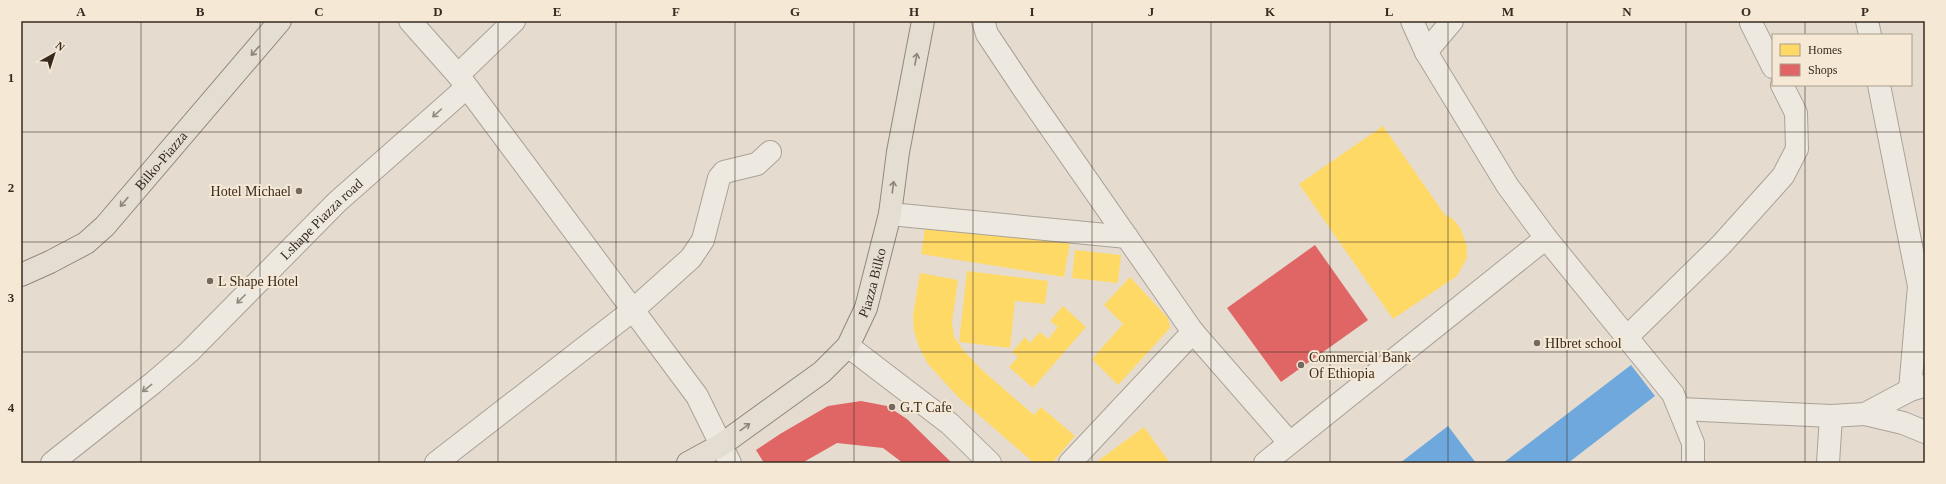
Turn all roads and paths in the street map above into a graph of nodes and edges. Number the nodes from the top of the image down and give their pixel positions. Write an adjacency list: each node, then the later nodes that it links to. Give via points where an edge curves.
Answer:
1 (280, 21): 20 (main road, Bilko-Piazza, one-way to 20, via 105,226 86,243)
2 (410, 21): 13 (street)
3 (514, 21): 13 (street, Lshape Piazza road)
4 (923, 21): 17 (main road, Piazza Bilko, one-way to 4, via 898,152)
5 (983, 21): 18 (street, via 987,34)
6 (1412, 21): 11 (street)
7 (1452, 21): 11 (street)
8 (1867, 21): 10 (street)
9 (1751, 23): 12 (street)
10 (1870, 34)
11 (1426, 52): 19 (street, via 1507,185)
12 (1772, 65)
13 (462, 81): 22 (street); 33 (street, Lshape Piazza road, one-way to 33, via 337,202 189,352)
14 (1782, 86): 24 (street, via 1796,113 1797,149 1783,176 1721,245)
15 (1880, 86): 21 (street)
16 (770, 152): 22 (street, via 757,164 724,172 719,178 698,250)
17 (890, 214): 18 (street); 25 (main road, Piazza Bilko, via 866,308)
18 (1127, 237): 23 (street)
19 (1546, 238): 24 (street); 31 (street)
20 (21, 275)
21 (1922, 283): 26 (street)
22 (633, 310): 32 (street, via 697,396); 34 (street)
23 (1193, 332): 31 (street); 37 (street)
24 (1626, 338): 27 (street, via 1673,394)
25 (848, 346): 32 (main road, Piazza Bilko, one-way to 25, via 822,372); 36 (street, via 950,424)
26 (1918, 388): 28 (street)
27 (1680, 409): 29 (street); 39 (street, via 1693,443)
28 (1865, 414): 29 (street); 30 (street, via 1903,423)
29 (1831, 416): 40 (street)
30 (1925, 432)
31 (1289, 442): 38 (street)
32 (725, 454): 35 (main road, Piazza Bilko)
33 (52, 463)
34 (436, 463)
35 (688, 463)
36 (990, 463)
37 (1070, 463)
38 (1265, 463)
39 (1693, 463)
40 (1828, 463)

